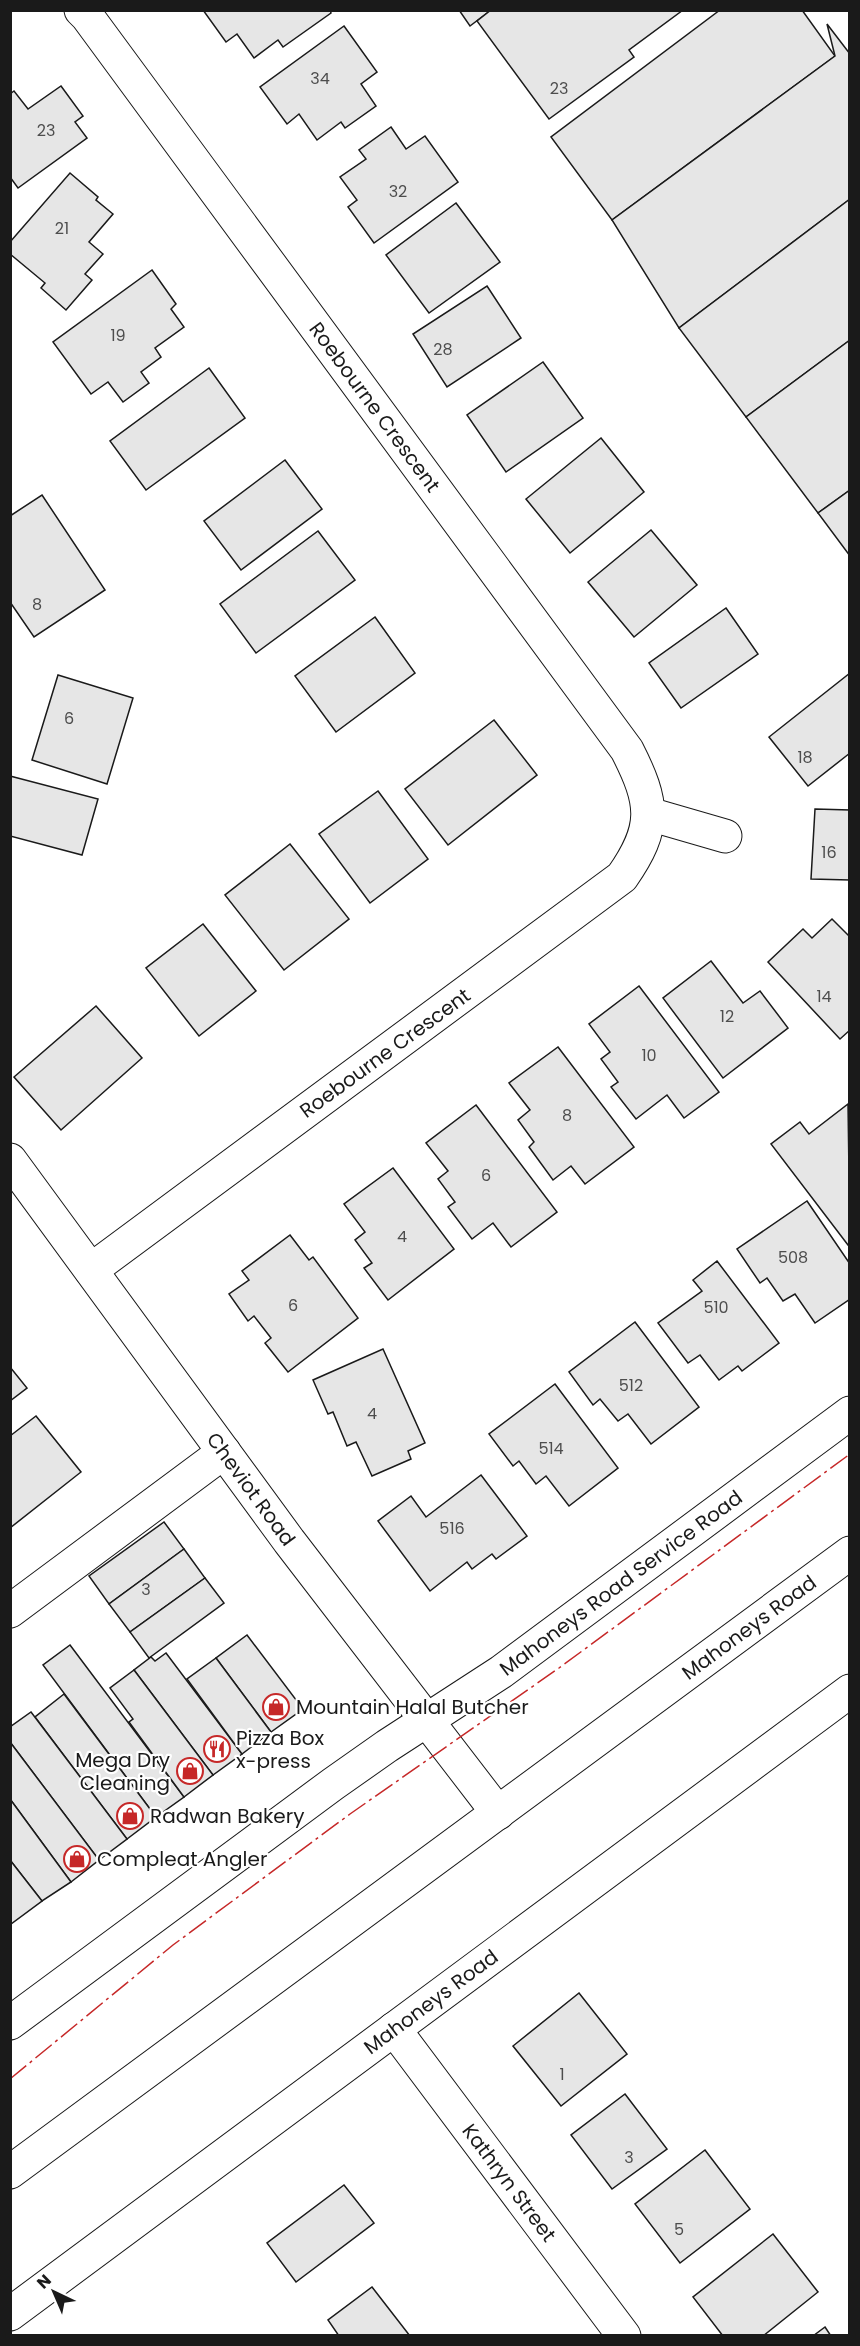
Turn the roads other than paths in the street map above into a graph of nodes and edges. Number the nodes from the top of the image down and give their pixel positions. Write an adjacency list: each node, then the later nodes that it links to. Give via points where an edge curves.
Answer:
1 (81, 10): 2 (street, Roebourne Crescent, via 627,750 646,795)
2 (649, 814): 3 (street); 5 (street, Roebourne Crescent, via 637,856 622,877)
3 (725, 836)
4 (10, 1160): 5 (street, Cheviot Road)
5 (91, 1270): 7 (street, Cheviot Road)
6 (849, 1413): 11 (street, Mahoneys Road Service Road, via 501,1672)
7 (224, 1452): 9 (street); 11 (street, Cheviot Road)
8 (849, 1553): 12 (street, Mahoneys Road)
9 (10, 1611)
10 (849, 1691): 14 (street, Mahoneys Road)
11 (426, 1721): 12 (street, Cheviot Road); 13 (street, Mahoneys Road Service Road, via 333,1784)
12 (498, 1813): 15 (street, Mahoneys Road)
13 (10, 2023)
14 (394, 2029): 16 (street, Mahoneys Road); 17 (street, Kathryn Street)
15 (10, 2172)
16 (10, 2314)
17 (624, 2336)

